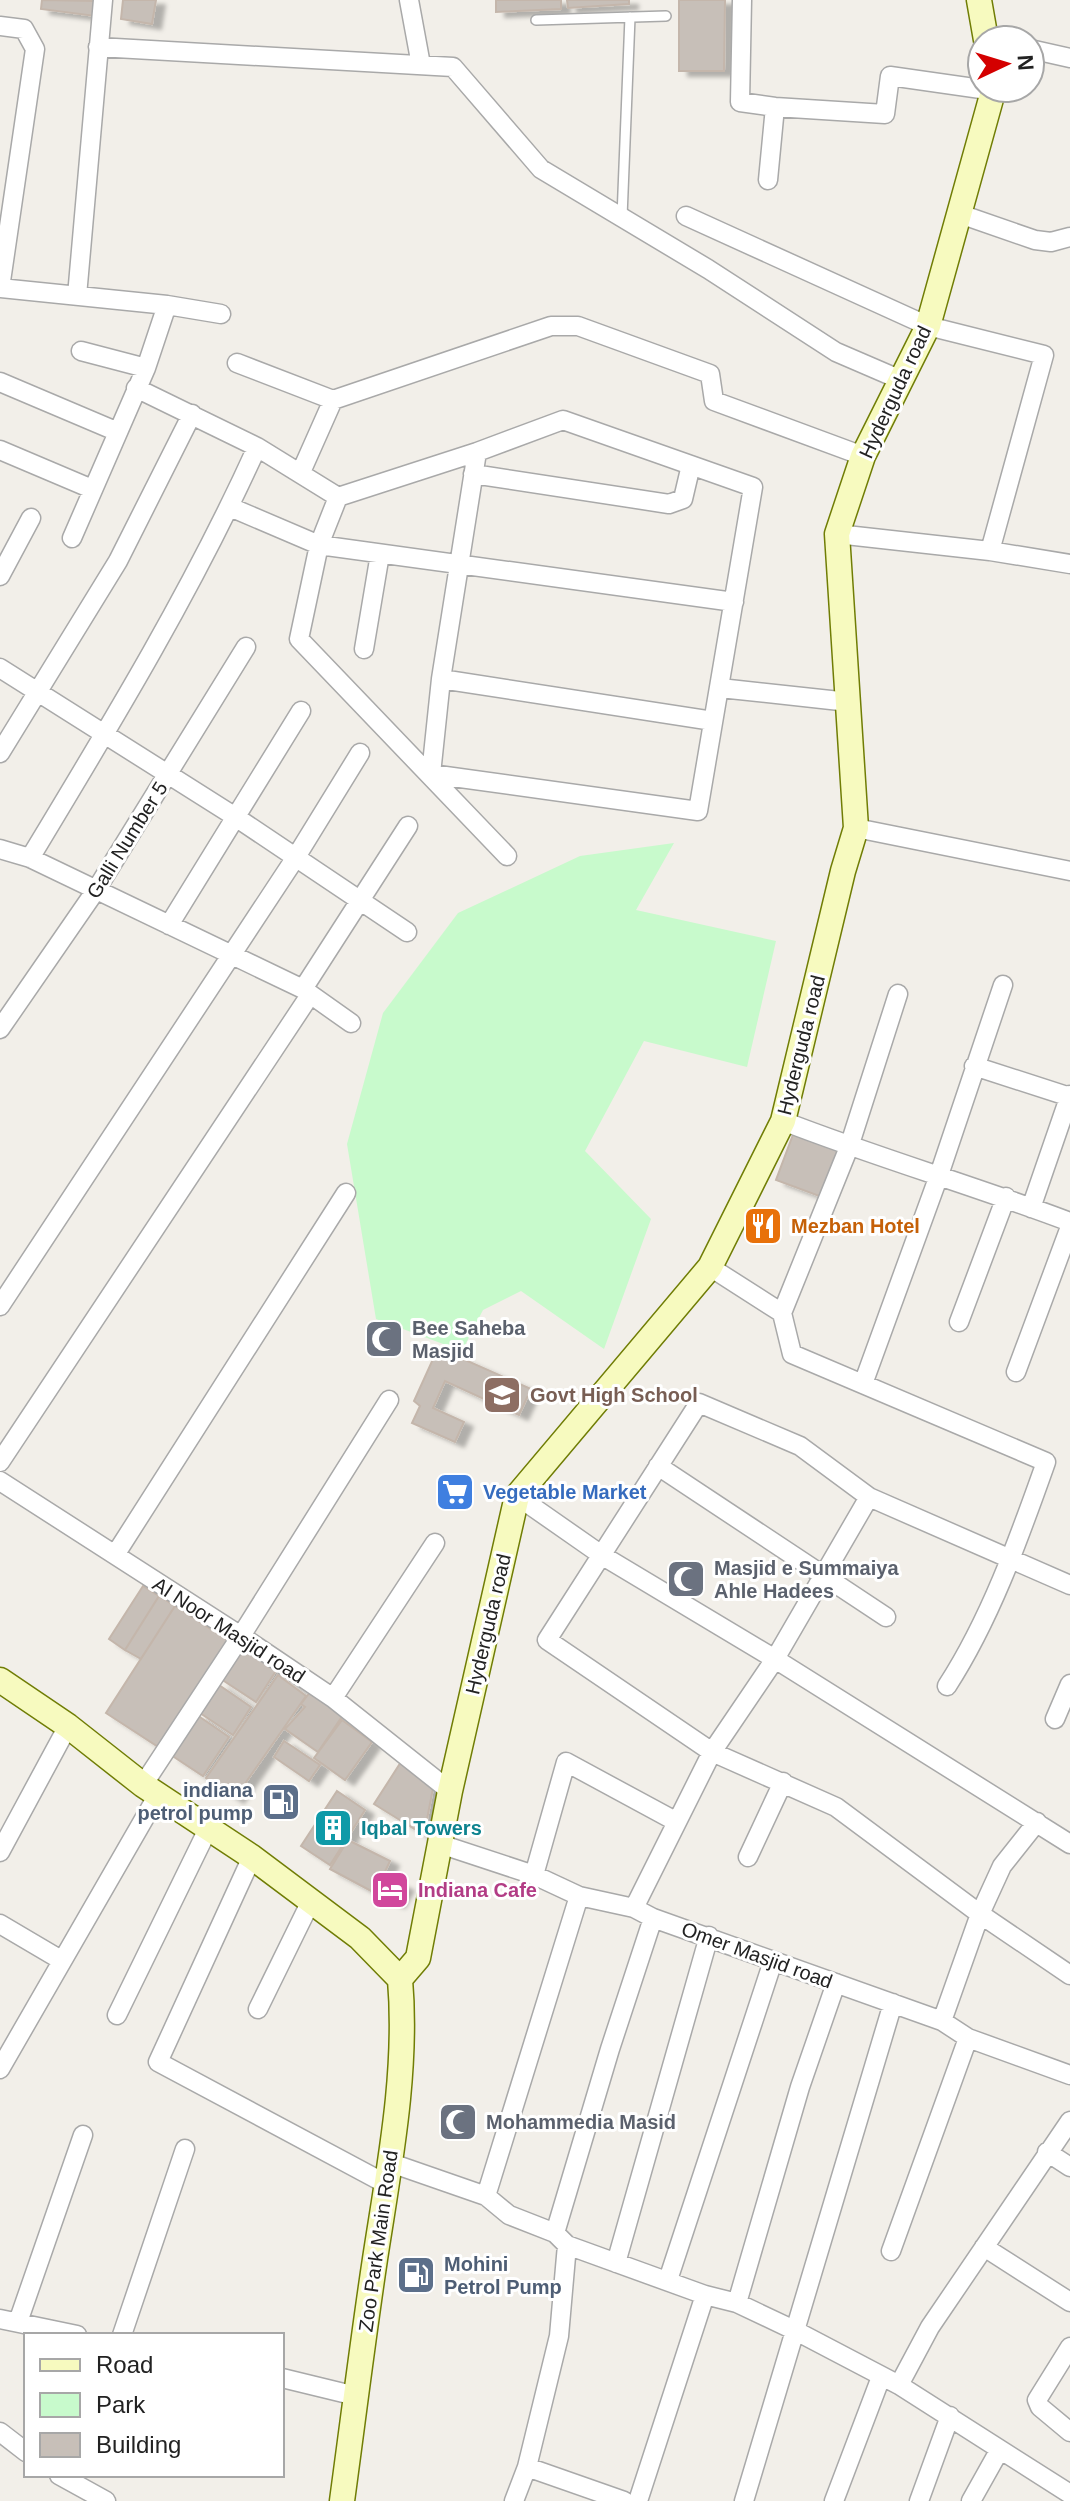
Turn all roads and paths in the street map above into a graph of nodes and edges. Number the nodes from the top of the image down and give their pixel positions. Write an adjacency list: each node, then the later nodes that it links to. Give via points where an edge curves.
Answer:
1 (103, 0): 10 (street)
2 (409, 0): 13 (street)
3 (742, 0): 16 (street, via 740,102)
4 (979, 0): 8 (street)
5 (666, 16): 6 (lane)
6 (630, 17): 7 (lane); 20 (lane)
7 (536, 20)
8 (984, 24)
9 (0, 26): 22 (street, via 24,29 35,49)
10 (98, 47): 13 (street); 23 (street)
11 (1046, 53): 12 (street)
12 (1070, 58)
13 (421, 65): 20 (street, via 453,67 541,169)
14 (966, 86): 16 (street, via 890,76 885,114)
15 (991, 104): 18 (street, Hyderguda road)
16 (775, 107): 17 (street)
17 (768, 180)
18 (960, 214): 21 (street, via 1035,240); 26 (street, Hyderguda road)
19 (686, 216): 26 (street)
20 (622, 217): 30 (street, via 836,352)
21 (1070, 237)
22 (0, 288): 23 (street)
23 (77, 296): 24 (street)
24 (167, 305): 25 (street); 29 (street)
25 (221, 314)
26 (928, 326): 30 (street, Hyderguda road); 50 (street, via 1044,355)
27 (81, 351): 29 (street)
28 (237, 363): 33 (street)
29 (146, 368): 32 (street)
30 (901, 380): 39 (street, Hyderguda road)
31 (0, 382): 35 (street)
32 (136, 388): 34 (street); 35 (street)
33 (333, 400): 39 (street, via 551,326 578,326 710,374 714,401); 41 (street)
34 (192, 414): 36 (street); 61 (street, via 118,561)
35 (118, 432): 43 (street)
36 (257, 447): 41 (street); 45 (street)
37 (0, 450): 43 (street)
38 (477, 452): 40 (street, via 563,420); 42 (street); 44 (street)
39 (863, 456): 47 (street, Hyderguda road)
40 (691, 465): 42 (street, via 683,499 676,504); 55 (street, via 753,487)
41 (301, 472): 44 (street)
42 (473, 474): 52 (street)
43 (92, 489): 48 (street)
44 (338, 497): 49 (street)
45 (230, 507): 49 (street); 65 (street)
46 (31, 518): 54 (street)
47 (837, 534): 50 (street); 62 (street, Hyderguda road)
48 (72, 538)
49 (319, 545): 51 (street); 69 (street, via 299,639)
50 (990, 551): 53 (street)
51 (380, 554): 52 (street); 57 (street)
52 (457, 564): 55 (street); 59 (street)
53 (1070, 564)
54 (0, 576)
55 (734, 602): 60 (street)
56 (246, 647): 68 (street, Galli Number 5)
57 (364, 649)
58 (0, 668): 61 (street)
59 (441, 679): 64 (street); 69 (street)
60 (720, 688): 62 (street); 64 (street)
61 (40, 692): 65 (street); 66 (street)
62 (849, 702): 72 (street, Hyderguda road)
63 (301, 711): 70 (street)
64 (713, 721): 69 (street, via 698,811)
65 (106, 733): 68 (street); 76 (street)
66 (0, 753)
67 (360, 753): 75 (street)
68 (169, 774): 70 (street); 78 (street, Galli Number 5)
69 (431, 774): 74 (street)
70 (234, 816): 75 (street); 80 (street)
71 (408, 826): 79 (street)
72 (856, 828): 77 (street); 90 (street, Hyderguda road)
73 (0, 849): 76 (street)
74 (507, 856)
75 (296, 857): 79 (street); 82 (street)
76 (30, 858): 78 (street)
77 (1070, 871)
78 (96, 890): 80 (street); 87 (street, Galli Number 5)
79 (359, 899): 81 (street); 84 (street)
80 (169, 925): 82 (street)
81 (407, 932)
82 (232, 955): 84 (street); 98 (street)
83 (1003, 985): 88 (street)
84 (306, 992): 86 (street); 104 (street)
85 (898, 994): 91 (street)
86 (351, 1023)
87 (0, 1029)
88 (974, 1066): 89 (street); 92 (street)
89 (1070, 1096): 95 (street)
90 (783, 1121): 91 (street); 97 (street, Hyderguda road)
91 (849, 1147): 92 (street); 99 (street)
92 (938, 1178): 94 (street); 102 (street)
93 (346, 1193): 110 (street)
94 (1006, 1197): 95 (street); 100 (street)
95 (1031, 1208): 96 (street)
96 (1070, 1225): 101 (street)
97 (710, 1267): 99 (street); 107 (street, Hyderguda road)
98 (0, 1306)
99 (782, 1313): 102 (street, via 792,1354)
100 (959, 1322)
101 (1016, 1372)
102 (863, 1384): 112 (street, via 1046,1462)
103 (389, 1400): 116 (street)
104 (0, 1462)
105 (658, 1466): 108 (street, via 699,1403 800,1446); 111 (street); 113 (street)
106 (0, 1481): 110 (street, AI Noor Masjid road)
107 (517, 1496): 111 (street); 127 (street, Hyderguda road)
108 (869, 1497): 112 (street); 113 (street)
109 (435, 1543): 121 (street)
110 (115, 1555): 116 (street, AI Noor Masjid road)
111 (603, 1556): 117 (street); 124 (street, via 547,1640)
112 (1012, 1559): 114 (street); 120 (street)
113 (823, 1575): 115 (street); 117 (street)
114 (1070, 1585)
115 (886, 1617)
116 (241, 1636): 121 (street, AI Noor Masjid road); 126 (street)
117 (775, 1659): 124 (street); 129 (street)
118 (0, 1680): 123 (street)
119 (1070, 1684): 122 (street)
120 (947, 1686)
121 (333, 1698): 127 (street, AI Noor Masjid road)
122 (1055, 1719)
123 (68, 1726): 126 (street); 133 (street)
124 (712, 1752): 125 (street); 128 (street)
125 (783, 1782): 135 (street); 140 (street, via 836,1807)
126 (151, 1789): 130 (street); 144 (street)
127 (450, 1791): 131 (street, Hyderguda road)
128 (677, 1822): 136 (street, via 566,1762); 139 (street)
129 (1037, 1822): 132 (street); 140 (street, via 1002,1866)
130 (208, 1829): 134 (street); 151 (street)
131 (440, 1844): 136 (street, Omer Masjid road); 147 (street, Hyderguda road, via 418,1958)
132 (1070, 1844)
133 (0, 1852)
134 (252, 1857): 138 (street); 161 (street, via 158,2062)
135 (748, 1857)
136 (534, 1875): 137 (street, Omer Masjid road)
137 (579, 1896): 139 (street, Omer Masjid road); 162 (street)
138 (310, 1903): 147 (street, via 360,1938); 150 (street)
139 (634, 1908): 141 (street, Omer Masjid road)
140 (980, 1914): 146 (street); 152 (street)
141 (653, 1918): 143 (street, Omer Masjid road); 163 (street, via 610,2049)
142 (0, 1924): 144 (street)
143 (709, 1936): 145 (street, Omer Masjid road); 166 (street)
144 (61, 1960): 154 (street)
145 (773, 1961): 148 (street, Omer Masjid road); 167 (street)
146 (1070, 1975)
147 (400, 1979): 161 (street, Zoo Park Main Road, via 403,2014)
148 (836, 1983): 149 (street, Omer Masjid road); 170 (street)
149 (893, 2003): 152 (street, Omer Masjid road); 172 (street)
150 (258, 2009)
151 (117, 2015)
152 (942, 2021): 153 (street, Omer Masjid road)
153 (968, 2038): 155 (street, Omer Masjid road); 165 (street)
154 (0, 2069)
155 (1070, 2075)
156 (1070, 2121): 159 (street)
157 (83, 2135): 171 (street)
158 (185, 2149): 174 (street)
159 (1047, 2152): 160 (street); 164 (street)
160 (1070, 2167)
161 (390, 2174): 162 (street); 179 (street, Zoo Park Main Road)
162 (486, 2196): 163 (street, via 509,2215)
163 (561, 2239): 166 (street); 185 (street, via 559,2336)
164 (984, 2247): 169 (street); 178 (street, via 930,2327)
165 (891, 2251)
166 (616, 2263): 167 (street)
167 (668, 2280): 168 (street)
168 (705, 2295): 170 (street); 193 (street)
169 (1070, 2302)
170 (737, 2303): 172 (street)
171 (9, 2320): 173 (street)
172 (796, 2331): 176 (street); 194 (street)
173 (68, 2333)
174 (123, 2333)
175 (1070, 2347): 182 (street, via 1037,2400)
176 (881, 2377): 178 (street); 195 (street)
177 (284, 2378): 179 (street)
178 (899, 2385): 180 (street)
179 (356, 2396): 190 (street, Zoo Park Main Road)
180 (950, 2416): 184 (street); 196 (street)
181 (0, 2432): 183 (street)
182 (1070, 2432)
183 (24, 2450)
184 (999, 2451): 187 (street); 197 (street)
185 (527, 2467): 191 (street); 192 (street)
186 (61, 2477): 188 (street)
187 (1070, 2494)
188 (80, 2495): 189 (street)
189 (106, 2501)
190 (342, 2501)
191 (514, 2501)
192 (624, 2501)
193 (638, 2501)
194 (744, 2501)
195 (834, 2501)
196 (919, 2501)
197 (971, 2501)

